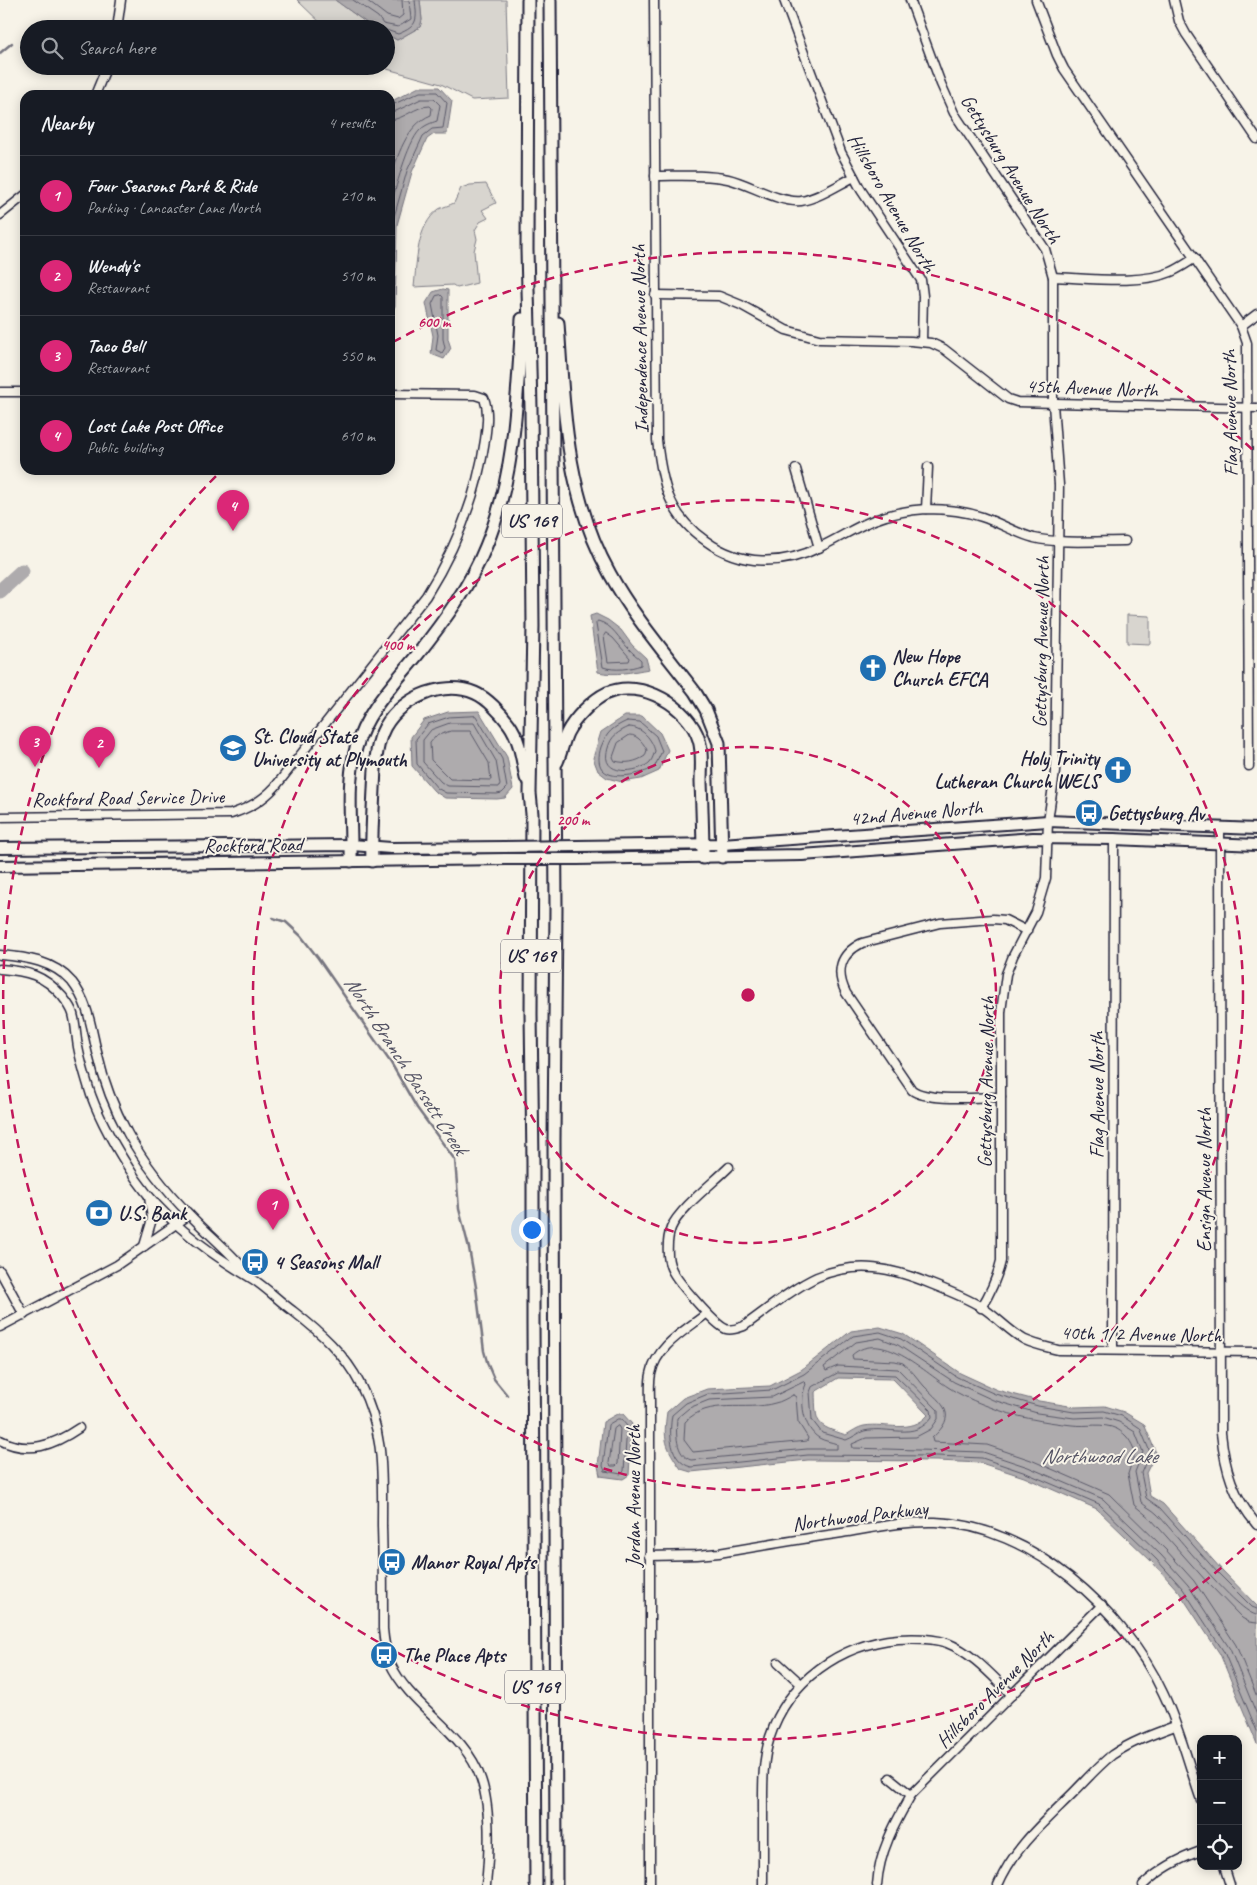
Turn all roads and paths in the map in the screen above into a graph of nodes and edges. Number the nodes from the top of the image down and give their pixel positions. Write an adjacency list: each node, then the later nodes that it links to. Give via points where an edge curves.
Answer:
1 (121, 0): 9 (street)
2 (528, 0): 17 (highway, US 169)
3 (550, 0): 20 (highway, US 169)
4 (654, 0): 13 (street, Independence Avenue North)
5 (784, 0): 14 (street, Hillsboro Avenue North, via 831,127)
6 (910, 0): 19 (street, Gettysburg Avenue North, via 954,113 1045,249)
7 (1036, 0): 18 (street, Flag Avenue North, via 1064,69)
8 (1174, 0): 12 (street, via 1178,21)
9 (118, 20)
10 (104, 75): 11 (street)
11 (98, 90)
12 (1257, 139)
13 (655, 176): 14 (street, via 729,179 784,199 800,201); 21 (street, Independence Avenue North)
14 (854, 177): 24 (street, Hillsboro Avenue North, via 921,280)
15 (20, 199): 16 (street)
16 (0, 215)
17 (527, 250): 39 (highway, US 169, via 531,408); 48 (highway, via 513,431 503,499 486,546 463,591 368,718 356,746 351,770)
18 (1194, 258): 19 (street, via 1171,272 1146,278); 23 (street, Flag Avenue North)
19 (1053, 277): 28 (street, Gettysburg Avenue North)
20 (551, 278): 38 (highway, US 169); 47 (highway, via 558,318 566,436 580,502 602,560 617,586 706,710 719,743)
21 (655, 295): 24 (street, 45th Avenue North, via 719,296 786,330 819,339); 36 (street, Independence Avenue North, via 660,471 680,519 694,533 726,554 744,559 782,560)
22 (1257, 314): 23 (street)
23 (1241, 326): 29 (street, Flag Avenue North, via 1248,354)
24 (922, 342): 28 (street, 45th Avenue North, via 944,349 1008,399)
25 (0, 392): 26 (street)
26 (20, 392)
27 (395, 394): 40 (street, Rockford Road Service Drive, via 475,395 484,398 488,408 480,472 463,526 426,596 265,798 255,805 222,815)
28 (1053, 404): 29 (street, 45th Avenue North); 34 (street, Gettysburg Avenue North)
29 (1247, 408): 30 (street, 45th Avenue North); 37 (street, Flag Avenue North)
30 (1257, 408)
31 (928, 467): 33 (street)
32 (796, 468): 36 (street)
33 (926, 509): 34 (street, Independence Avenue North, via 966,512 1036,539); 36 (street, Independence Avenue North, via 874,520)
34 (1059, 540): 35 (street, Independence Avenue North); 41 (street, Gettysburg Avenue North, via 1055,772)
35 (1125, 541)
36 (819, 548)
37 (1249, 766)
38 (554, 771): 49 (highway, via 573,724 608,693 635,690 668,701 692,725 701,748); 94 (highway, US 169)
39 (530, 793): 51 (highway, via 517,740 503,716 474,693 438,690 428,693 399,710 387,723 380,740 376,753); 93 (highway, US 169)
40 (0, 817)
41 (1048, 821): 42 (main road, 42nd Avenue North); 44 (street, Gettysburg Avenue North); 47 (main road, 42nd Avenue North)
42 (1220, 827): 43 (main road, 42nd Avenue North); 46 (street, Ensign Avenue North)
43 (1257, 829)
44 (1047, 838): 45 (main road, 42nd Avenue North); 55 (main road, 42nd Avenue North); 60 (street, Gettysburg Avenue North, via 1046,878)
45 (1114, 839): 46 (main road, 42nd Avenue North); 75 (street, Flag Avenue North)
46 (1220, 843): 50 (main road, 42nd Avenue North); 76 (street, Ensign Avenue North)
47 (722, 844): 49 (main road, 42nd Avenue North); 55 (highway)
48 (352, 845): 51 (main road, Rockford Road); 53 (main road, Rockford Road); 57 (highway)
49 (703, 845): 52 (main road, 42nd Avenue North, bridge); 54 (highway)
50 (1257, 845)
51 (372, 846): 52 (main road, Rockford Road); 58 (highway)
52 (505, 847)
53 (0, 848)
54 (703, 858): 55 (main road, 42nd Avenue North); 56 (main road, 42nd Avenue North, bridge)
55 (722, 858)
56 (506, 859): 58 (main road, Rockford Road)
57 (352, 861): 58 (main road, Rockford Road); 59 (main road, Rockford Road)
58 (372, 861)
59 (0, 866)
60 (1027, 930): 63 (street, Gettysburg Avenue North, via 1006,974 1003,993); 63 (street, via 1005,920 993,919 929,926 853,947 842,962 840,973 846,993 906,1084 918,1094 930,1097)
61 (0, 955): 66 (street, via 47,963 71,980 82,995 98,1058 118,1115 143,1159)
62 (0, 969): 65 (street, via 40,976 66,1002 72,1013 85,1075 100,1116 120,1155)
63 (1001, 1097): 71 (street, Gettysburg Avenue North, via 1000,1261 991,1293)
64 (729, 1167): 72 (street, via 678,1216 668,1242 671,1270)
65 (149, 1195): 67 (street); 68 (street, via 152,1219)
66 (189, 1215): 67 (street); 70 (street, via 239,1262)
67 (176, 1225): 68 (street); 70 (street, via 235,1270)
68 (144, 1247): 73 (street)
69 (0, 1271): 73 (street)
70 (252, 1279): 92 (street, via 333,1345 348,1363 370,1404 382,1457 385,1646 400,1679 459,1742 480,1778 487,1810)
71 (981, 1308): 72 (street, 40th 1/2 Avenue North, via 944,1289 894,1270 855,1268 817,1278 736,1329 720,1326); 75 (street, 40th 1/2 Avenue North, via 1025,1340 1041,1346 1058,1350)
72 (706, 1314): 81 (street, Jordan Avenue North, via 668,1344 651,1373)
73 (24, 1315): 74 (street)
74 (0, 1327)
75 (1113, 1350): 76 (street, 40th 1/2 Avenue North)
76 (1221, 1352): 77 (street, 40th 1/2 Avenue North); 80 (street, Ensign Avenue North, via 1223,1455 1237,1496)
77 (1257, 1352)
78 (79, 1428): 79 (street, via 60,1440 34,1448 20,1448)
79 (0, 1440)
80 (1257, 1525)
81 (649, 1556): 82 (street, Northwood Parkway, via 719,1553 891,1525 937,1522 982,1530 1033,1553 1060,1570); 95 (street, Jordan Avenue North)
82 (1102, 1606): 85 (street, Hillsboro Avenue North); 86 (street, Northwood Parkway, via 1149,1666)
83 (778, 1663): 84 (street)
84 (801, 1684): 85 (street, via 822,1666 862,1646 883,1640 920,1638 958,1648); 96 (street, via 779,1716 766,1754)
85 (1012, 1695): 89 (street, Hillsboro Avenue North)
86 (1175, 1726): 88 (street, Northwood Parkway); 98 (street, via 1142,1738 1112,1756 1028,1837 1011,1859)
87 (890, 1778): 89 (street)
88 (1197, 1789)
89 (911, 1795): 97 (street, Hillsboro Avenue North, via 891,1830)
90 (1197, 1853): 99 (street, via 1170,1864)
91 (1225, 1870): 100 (street)
92 (486, 1885)
93 (536, 1885)
94 (556, 1885)
95 (650, 1885)
96 (763, 1885)
97 (877, 1885)
98 (998, 1885)
99 (1143, 1885)
100 (1230, 1885)

